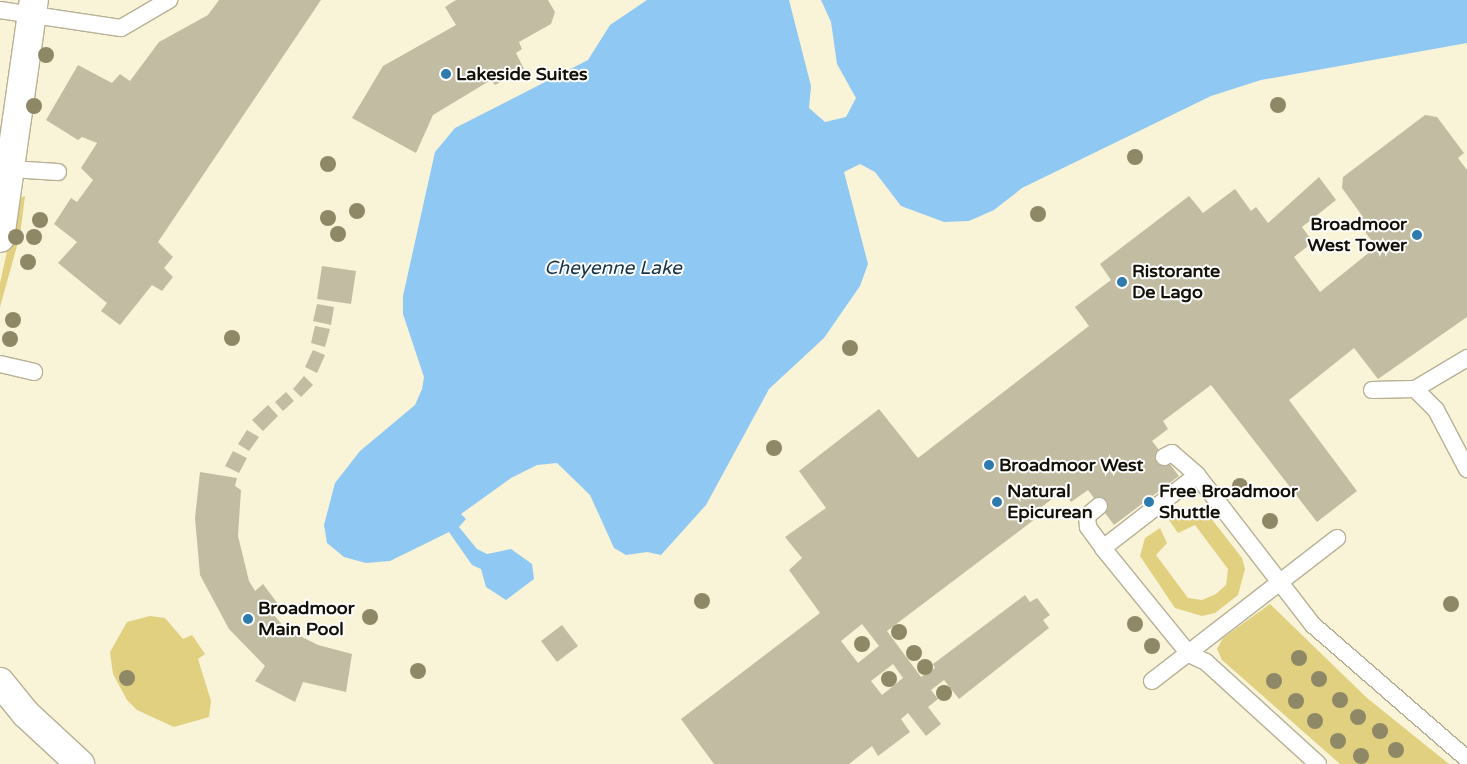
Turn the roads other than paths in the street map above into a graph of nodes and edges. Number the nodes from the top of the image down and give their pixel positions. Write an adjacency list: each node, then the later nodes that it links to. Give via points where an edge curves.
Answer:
1 (169, 0): 2 (lane, via 122,28)
2 (33, 8): 3 (lane); 4 (main road)
3 (0, 10)
4 (10, 169): 5 (lane); 6 (main road)
5 (58, 172)
6 (0, 238)
7 (1467, 358): 10 (lane)
8 (0, 364): 9 (lane)
9 (34, 372)
10 (1415, 389): 11 (lane); 13 (lane, via 1436,410)
11 (1372, 390)
12 (1164, 457): 14 (lane, via 1172,453)
13 (1467, 469)
14 (1197, 475): 17 (lane); 18 (lane)
15 (1099, 506): 17 (lane, via 1087,516 1088,526)
16 (1337, 538): 18 (lane)
17 (1103, 548): 19 (lane)
18 (1282, 580): 19 (lane); 22 (lane, via 1313,625)
19 (1189, 654): 20 (lane); 24 (lane, via 1206,662)
20 (1152, 681)
21 (0, 682): 23 (main road)
22 (1467, 758)
23 (80, 764)
24 (1318, 764)

